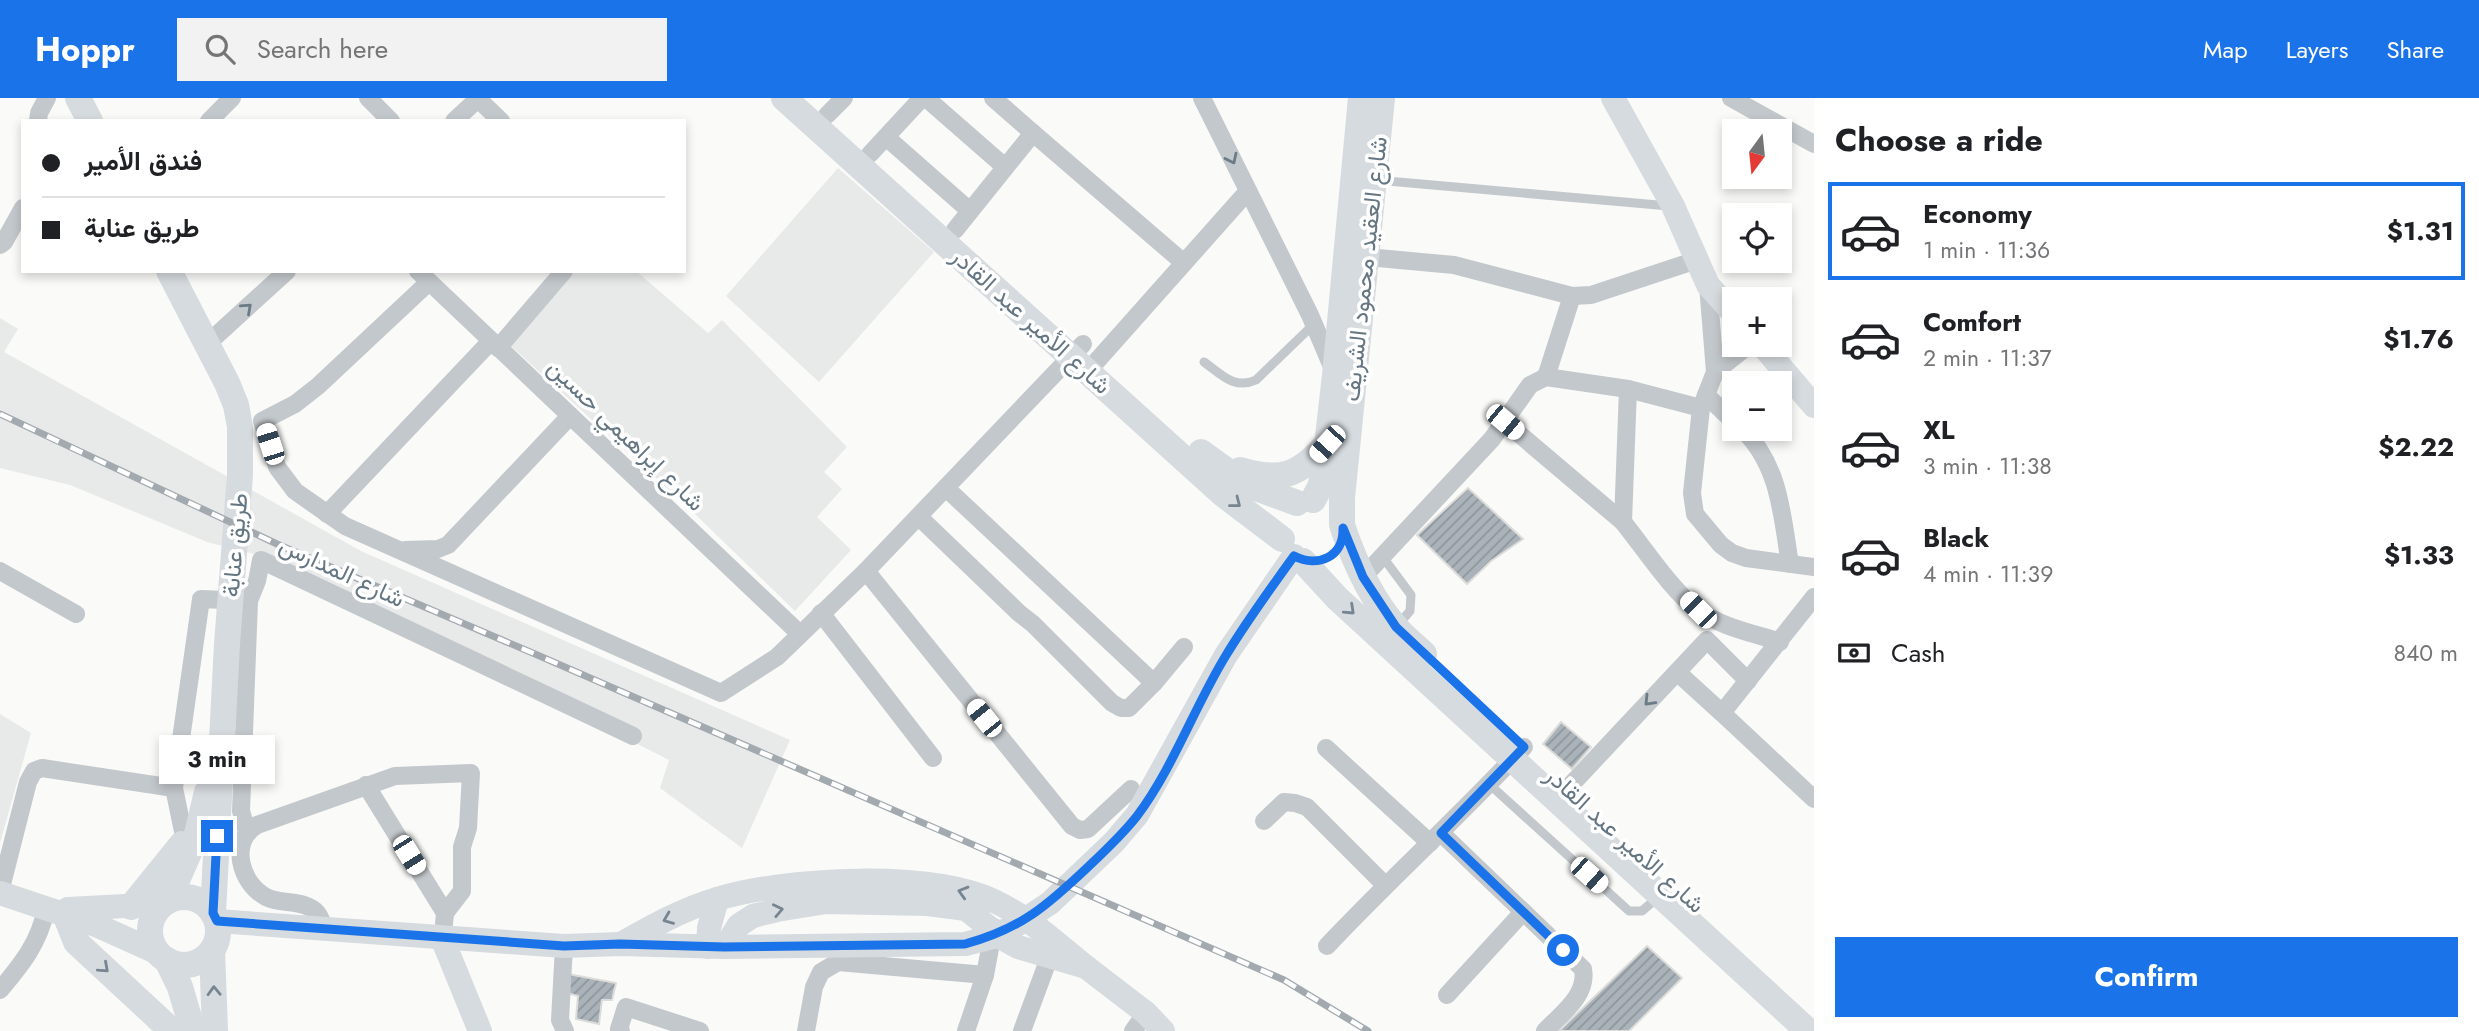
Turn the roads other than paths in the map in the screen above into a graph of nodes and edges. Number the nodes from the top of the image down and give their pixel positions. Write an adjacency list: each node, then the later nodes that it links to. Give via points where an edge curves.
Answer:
1 (47, 98): 15 (street)
2 (78, 98): 16 (main road)
3 (232, 98): 17 (street)
4 (368, 98): 18 (street)
5 (784, 98): 46 (main road, شارع الأمير عبد القادر)
6 (924, 98): 23 (street); 24 (street)
7 (993, 98): 21 (street)
8 (1202, 98): 26 (street, one-way to 26)
9 (1361, 98): 49 (main road, شارع العقيد محمود الشريف)
10 (1382, 98): 25 (main road, شارع العقيد محمود الشريف)
11 (1613, 98): 27 (main road)
12 (1731, 98): 22 (street)
13 (475, 99): 19 (street); 20 (street)
14 (826, 104): 23 (main road, شارع الأمير عبد القادر)
15 (39, 119)
16 (89, 119)
17 (211, 119)
18 (389, 119)
19 (456, 119)
20 (499, 119)
21 (1033, 132): 24 (street); 33 (street)
22 (1814, 144)
23 (878, 145): 29 (main road, شارع الأمير عبد القادر)
24 (1005, 167): 29 (street)
25 (1374, 179): 27 (lane); 31 (main road, شارع العقيد محمود الشريف)
26 (1248, 191): 33 (street); 41 (street)
27 (1673, 206): 32 (main road)
28 (21, 212): 30 (street)
29 (962, 220): 46 (main road, شارع الأمير عبد القادر)
30 (0, 245)
31 (1367, 257): 39 (street, via 1454,265); 65 (main road, شارع العقيد محمود الشريف, via 1343,484)
32 (1697, 260): 38 (main road); 39 (street, via 1591,295)
33 (1184, 263): 46 (street)
34 (170, 273): 42 (main road, طريق عنابة)
35 (285, 273): 42 (street, one-way to 35)
36 (562, 273): 43 (street)
37 (424, 277): 43 (street, شارع إبراهيمي حسين); 62 (street, via 318,386 262,421 277,467 295,491)
38 (1708, 285): 40 (main road); 48 (street)
39 (1572, 296): 50 (street)
40 (1722, 301)
41 (1314, 324): 47 (lane, via 1246,385 1235,384); 49 (street)
42 (207, 344): 87 (main road, طريق عنابة, via 236,405 240,427)
43 (495, 344): 55 (street, شارع إبراهيمي حسين); 62 (street)
44 (1734, 357): 48 (street)
45 (1772, 357): 53 (main road)
46 (1085, 358): 59 (main road, شارع الأمير عبد القادر); 60 (street); 67 (main road, شارع الأمير عبد القادر, one-way to 67, via 1224,495)
47 (1203, 362)
48 (1715, 372): 52 (street)
49 (1335, 376): 58 (main road, شارع العقيد محمود الشريف)
50 (1546, 377): 51 (street); 56 (street, via 1530,385)
51 (1628, 389): 52 (street); 64 (street)
52 (1704, 401): 54 (street); 69 (street, via 1692,493 1695,514 1732,553)
53 (1814, 406)
54 (1722, 414)
55 (570, 416): 66 (street, via 448,545); 80 (street, شارع إبراهيمي حسين)
56 (1505, 422): 64 (street); 68 (street)
57 (1752, 441): 69 (street, via 1766,458 1776,483)
58 (1327, 444): 59 (main road, via 1302,468 1284,476 1263,476); 61 (main road, شارع العقيد محمود الشريف, via 1320,487)
59 (1210, 461): 61 (main road, شارع الأمير عبد القادر, via 1245,484)
60 (946, 488): 63 (street); 86 (street)
61 (1305, 502): 65 (main road, via 1328,503 1342,518); 67 (main road, via 1283,519)
62 (327, 514): 66 (street)
63 (919, 517): 71 (street); 86 (street, via 1112,703 1129,708)
64 (1623, 522): 78 (street, via 1676,588 1698,610)
65 (1343, 526): 67 (main road, via 1343,539 1332,555 1313,562); 73 (main road, شارع الأمير عبد القادر)
66 (398, 550): 80 (street, via 721,693 777,657)
67 (1293, 552): 91 (main road, شارع الأمير عبد القادر, one-way to 91, via 1337,598); 121 (main road, via 1226,655 1137,815 1050,903 993,937 965,944)
68 (1382, 556): 73 (street); 79 (lane, via 1411,594 1410,611)
69 (1790, 564): 70 (street)
70 (1814, 567)
71 (866, 571): 76 (street); 96 (street, via 1072,826 1088,830)
72 (1, 573): 77 (street)
73 (1363, 577): 79 (main road, شارع الأمير عبد القادر)
74 (1814, 597): 82 (street)
75 (249, 601): 89 (street, شارع المدارس, via 261,560); 95 (street, via 201,599); 101 (street, via 241,811)
76 (821, 613): 80 (street); 92 (street)
77 (76, 614)
78 (1722, 622): 81 (street); 82 (street)
79 (1396, 627): 91 (main road, شارع الأمير عبد القادر)
80 (800, 634)
81 (1707, 640): 84 (street); 85 (street)
82 (1780, 642): 85 (street)
83 (1184, 648): 86 (street)
84 (1677, 671): 88 (street); 97 (street, one-way to 97)
85 (1748, 681): 88 (street)
86 (1154, 683)
87 (224, 708): 99 (main road, طريق عنابة); 114 (main road, طريق عنابة)
88 (1722, 713): 98 (street)
89 (633, 736)
90 (1326, 748): 102 (street)
91 (1518, 753): 93 (street); 97 (main road, شارع الأمير عبد القادر); 106 (main road, شارع الأمير عبد القادر)
92 (933, 758)
93 (1489, 784): 102 (street); 106 (lane, via 1629,911 1642,911)
94 (366, 785): 101 (street); 113 (street); 113 (street, via 395,776 471,773 462,891)
95 (174, 788): 103 (street); 105 (street, via 42,768 34,771)
96 (1131, 789)
97 (1567, 789): 129 (main road, شارع الأمير عبد القادر)
98 (1814, 799)
99 (202, 817): 103 (main road); 109 (main road, طريق عنابة)
100 (1264, 821): 104 (street, via 1284,802 1307,807)
101 (247, 832): 115 (street, via 240,853 257,889 266,897 310,907)
102 (1435, 838): 104 (street); 112 (street)
103 (185, 841): 110 (main road)
104 (1385, 885): 120 (street)
105 (0, 893): 111 (main road)
106 (1660, 896): 142 (main road, شارع الأمير عبد القادر)
107 (717, 899): 108 (main road, one-way to 107, via 947,887 859,881 805,884); 118 (main road, one-way to 118); 121 (main road, via 709,928)
108 (994, 901): 116 (street); 125 (main road, via 1030,922)
109 (165, 903): 110 (main road); 114 (main road, via 193,898); 123 (main road, via 150,931)
110 (131, 907): 111 (main road)
111 (55, 912): 123 (main road, via 126,937); 127 (street); 133 (main road, one-way to 133, via 76,942)
112 (1523, 912): 128 (street); 141 (street, via 1583,969 1585,979 1583,990)
113 (445, 913): 117 (street)
114 (215, 917): 115 (main road); 122 (main road, via 218,936)
115 (324, 928): 117 (main road)
116 (995, 930): 121 (main road, one-way to 116, via 752,916 826,902 952,906 966,909); 124 (main road, via 1018,947); 126 (street)
117 (442, 938): 119 (main road); 131 (main road)
118 (620, 944): 119 (main road); 121 (main road)
119 (564, 946): 136 (street, via 560,1020)
120 (1327, 946)
121 (716, 947)
122 (212, 950): 123 (main road, via 188,965); 135 (main road, one-way to 122)
123 (161, 956): 134 (main road, via 180,987)
124 (1049, 958): 125 (main road); 140 (street)
125 (1086, 967): 130 (main road)
126 (985, 975): 138 (street, via 838,962 821,972 814,987); 139 (street)
127 (0, 990)
128 (1447, 995)
129 (1814, 1014)
130 (1148, 1025)
131 (475, 1026)
132 (619, 1030): 137 (street, via 626,1007)
133 (172, 1031)
134 (193, 1031)
135 (215, 1031)
136 (565, 1031)
137 (700, 1031)
138 (806, 1031)
139 (966, 1031)
140 (1022, 1031)
141 (1545, 1031)
142 (1808, 1031)

